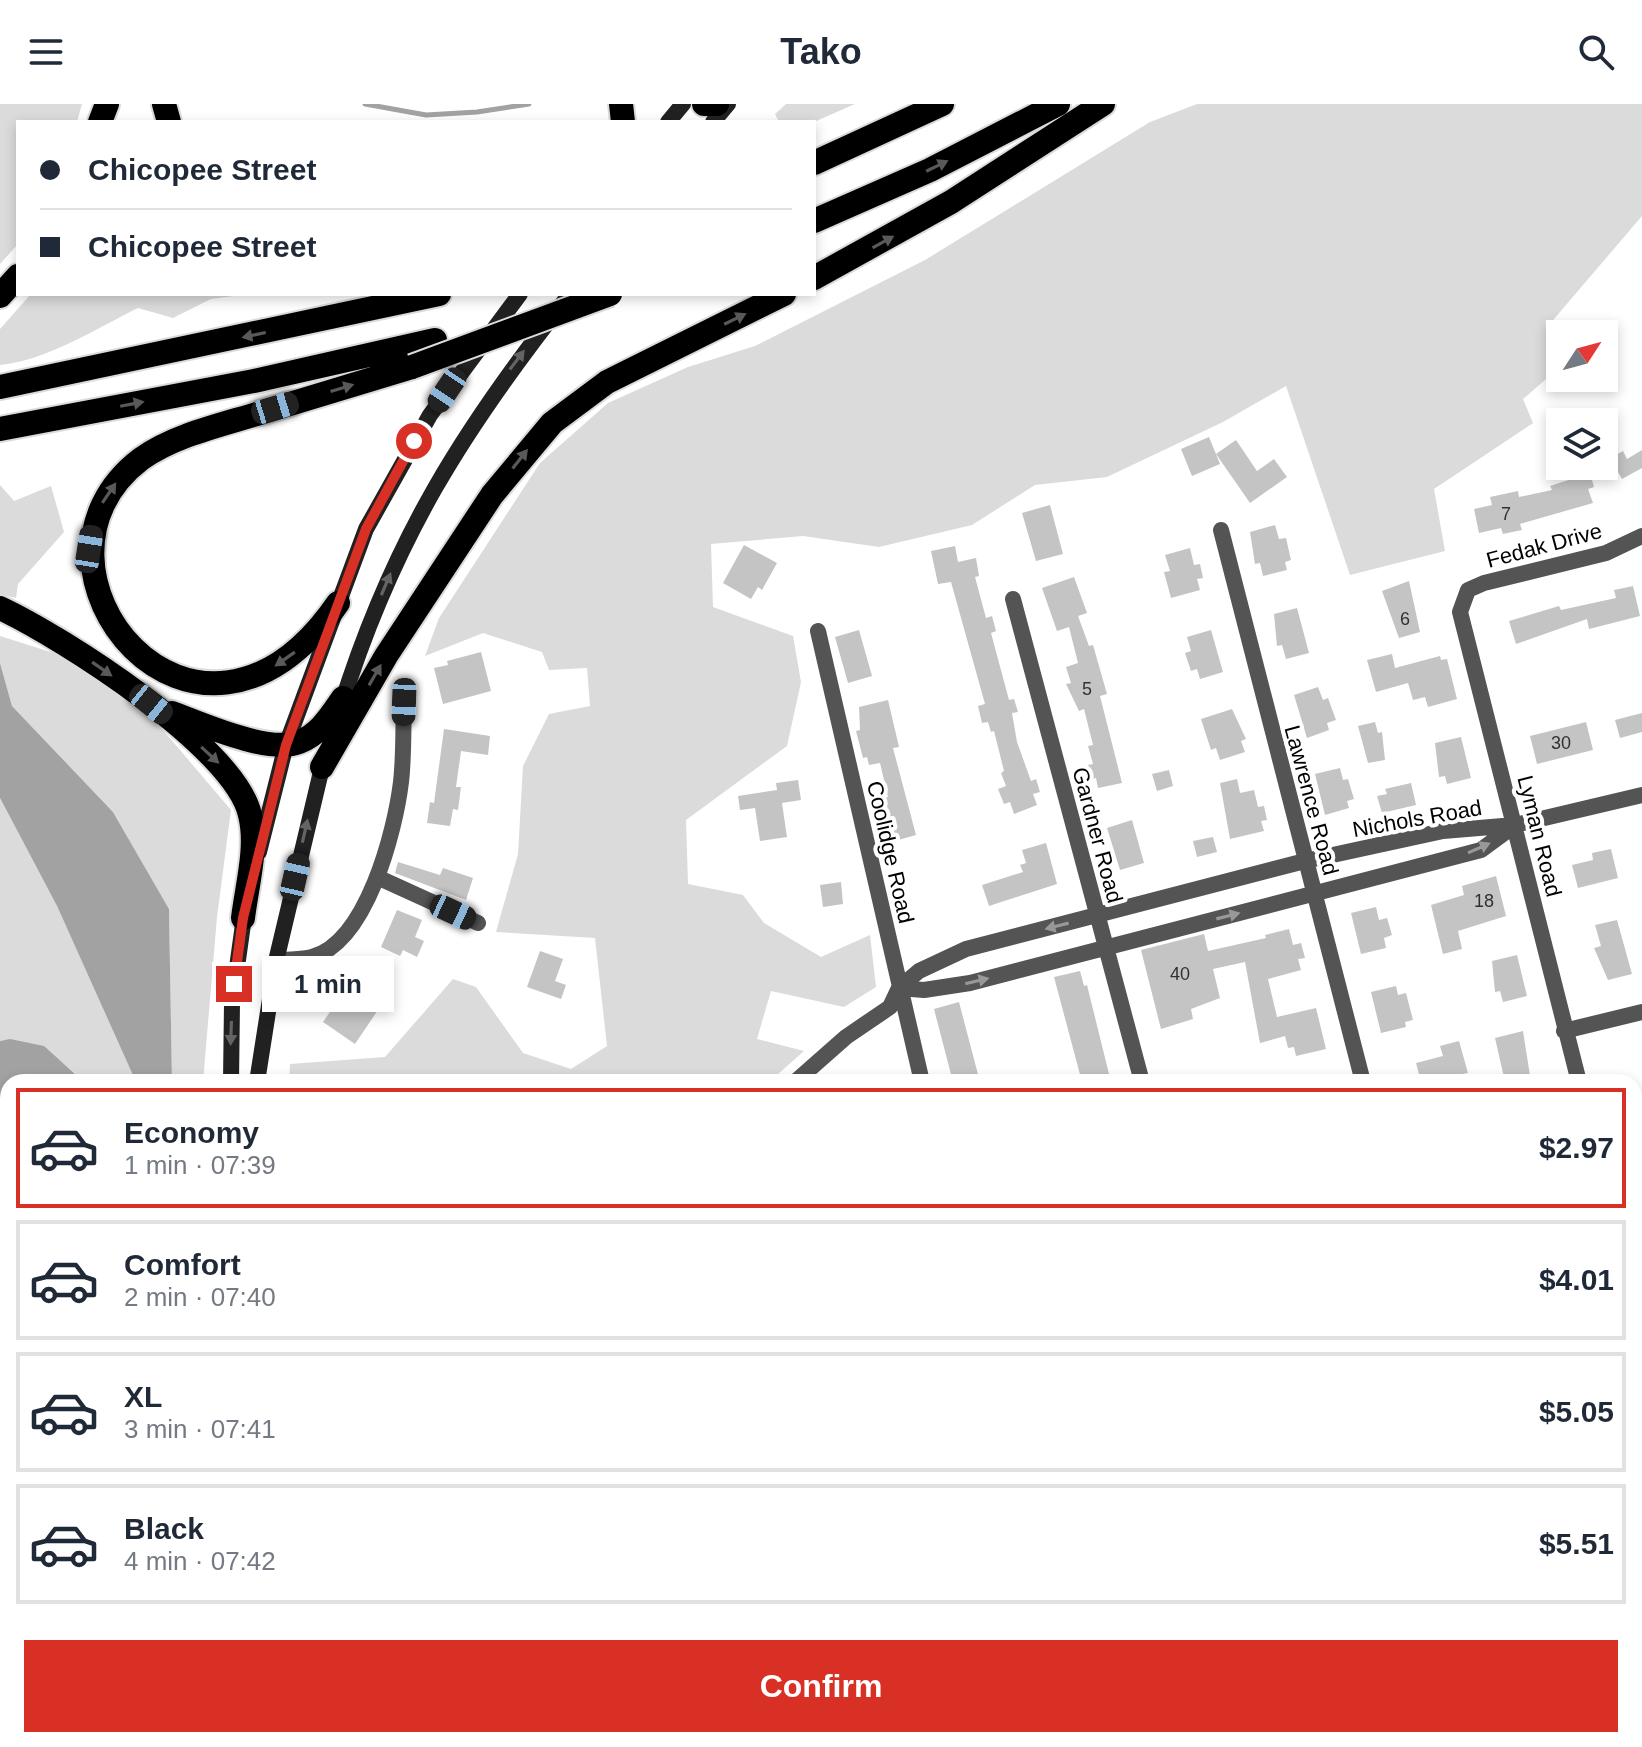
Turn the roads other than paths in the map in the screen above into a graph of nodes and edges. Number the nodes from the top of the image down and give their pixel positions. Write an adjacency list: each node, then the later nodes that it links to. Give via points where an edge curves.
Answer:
1 (683, 104): 9 (main road)
2 (704, 104): 3 (highway)
3 (717, 104)
4 (728, 104): 10 (main road)
5 (919, 104): 11 (highway)
6 (942, 104): 11 (highway)
7 (1058, 104): 13 (highway, one-way to 7, via 930,170)
8 (1103, 104): 14 (highway, one-way to 8, via 951,202)
9 (670, 120)
10 (715, 120)
11 (853, 146): 12 (highway)
12 (816, 162)
13 (816, 220)
14 (816, 277)
15 (16, 278): 16 (highway)
16 (0, 296)
17 (430, 296): 23 (highway, one-way to 23)
18 (518, 296): 29 (main road, via 464,365 397,470 366,529)
19 (568, 296): 32 (main road, one-way to 19, via 385,586 430,493 479,412)
20 (596, 296): 24 (highway, one-way to 20, bridge, via 254,381)
21 (605, 296): 29 (highway, one-way to 21, bridge, via 310,640 267,671 220,683 170,676 131,653 99,610 88,565 96,518 123,474 156,450 220,425 412,367)
22 (780, 296): 36 (highway, one-way to 22, via 394,645 492,495 538,436 607,382)
23 (0, 387)
24 (0, 429)
25 (1221, 530): 39 (street, Lawrence Road)
26 (1642, 536): 28 (street, Fedak Drive, via 1606,553 1484,583 1468,590)
27 (1013, 599): 42 (street, Gardner Road)
28 (1462, 601): 38 (street, Lyman Road, via 1460,612)
29 (338, 603): 35 (main road)
30 (0, 608): 34 (highway, one-way to 34, via 52,635)
31 (818, 631): 47 (street, Coolidge Road)
32 (343, 698): 35 (highway, via 325,724); 36 (main road)
33 (404, 702): 40 (street, via 401,783)
34 (151, 704): 35 (highway, via 223,732); 43 (highway, one-way to 43, via 217,761 250,813 253,837)
35 (286, 745): 43 (main road)
36 (322, 767): 46 (main road, one-way to 36)
37 (1642, 795): 38 (street)
38 (1515, 825): 39 (street, Nichols Road, via 1443,831); 41 (street, Nichols Road, one-way to 38, via 1481,850); 49 (street, Lyman Road)
39 (1305, 861): 41 (street, Lawrence Road); 42 (street, Nichols Road)
40 (377, 877): 44 (street); 46 (street, via 354,924 333,945 314,956)
41 (1314, 894): 45 (street, Nichols Road, one-way to 41); 55 (street, Lawrence Road)
42 (1096, 916): 45 (street, Gardner Road); 47 (street, Nichols Road, one-way to 47, via 966,949 919,971)
43 (243, 918): 50 (main road, one-way to 50, via 232,1003)
44 (478, 923)
45 (1108, 947): 47 (street, Nichols Road, one-way to 45, via 970,983); 54 (street, Gardner Road)
46 (276, 961): 51 (main road)
47 (899, 988): 52 (street, via 890,1007); 53 (street, Coolidge Road)
48 (1642, 1012): 49 (street)
49 (1564, 1031): 56 (street, Lyman Road)
50 (231, 1074)
51 (258, 1074)
52 (804, 1074)
53 (920, 1074)
54 (1140, 1074)
55 (1361, 1074)
56 (1577, 1074)

